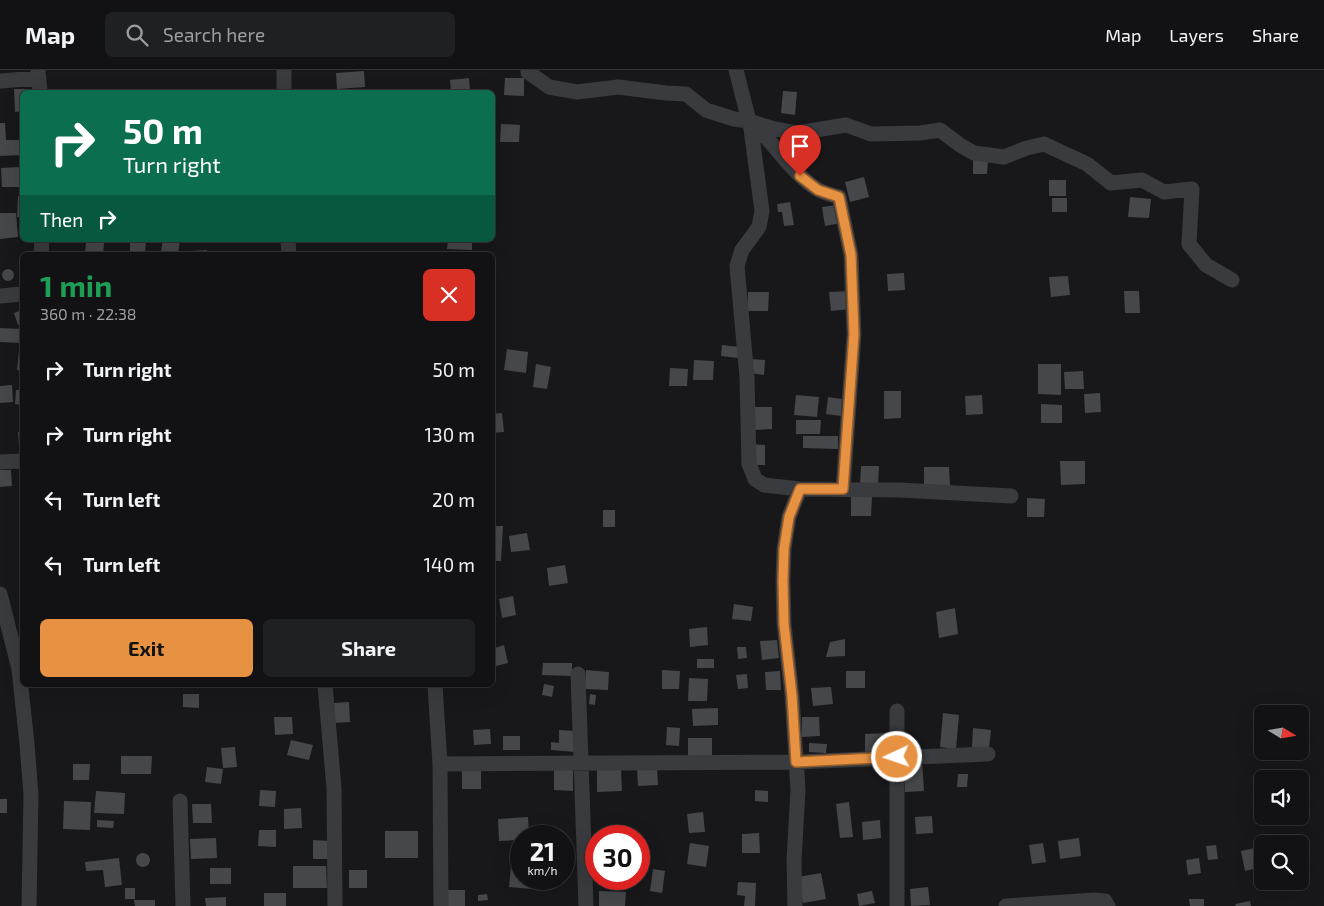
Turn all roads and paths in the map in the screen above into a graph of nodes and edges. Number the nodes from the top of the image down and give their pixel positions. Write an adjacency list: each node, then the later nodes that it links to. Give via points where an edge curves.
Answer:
1 (284, 70): 6 (street)
2 (528, 70): 7 (street, via 549,86 577,92 618,87 686,94 706,110)
3 (736, 70): 7 (street)
4 (39, 80): 5 (street)
5 (0, 81)
6 (284, 90)
7 (749, 121): 8 (street, via 797,133 846,125 871,134 940,130 974,152 1004,157 1044,144 1087,164 1111,182 1142,180 1164,192 1192,189 1189,244 1206,265); 13 (street, via 762,211 759,227 742,250 737,266 747,378 749,464 755,479 764,485); 14 (street, via 800,176 818,190 839,197 851,255 854,334)
8 (1232, 280)
9 (20, 294): 10 (street)
10 (0, 296)
11 (0, 462): 12 (street)
12 (20, 462)
13 (800, 489): 14 (street); 26 (street, via 789,517 783,581)
14 (843, 489): 15 (street)
15 (1011, 496)
16 (0, 594): 18 (street)
17 (578, 674): 25 (street)
18 (20, 678)
19 (21, 687): 29 (street, via 31,795)
20 (325, 687): 31 (street, via 334,788)
21 (436, 687): 27 (street)
22 (897, 711): 24 (street)
23 (988, 754): 24 (street)
24 (897, 757): 26 (street); 35 (street)
25 (581, 762): 26 (street); 27 (street); 33 (street)
26 (796, 762): 34 (street)
27 (440, 764): 32 (street)
28 (180, 801): 30 (street)
29 (29, 906)
30 (184, 906)
31 (335, 906)
32 (441, 906)
33 (586, 906)
34 (795, 906)
35 (897, 906)
36 (1006, 906): 37 (street, via 1095,900)
37 (1108, 906)

